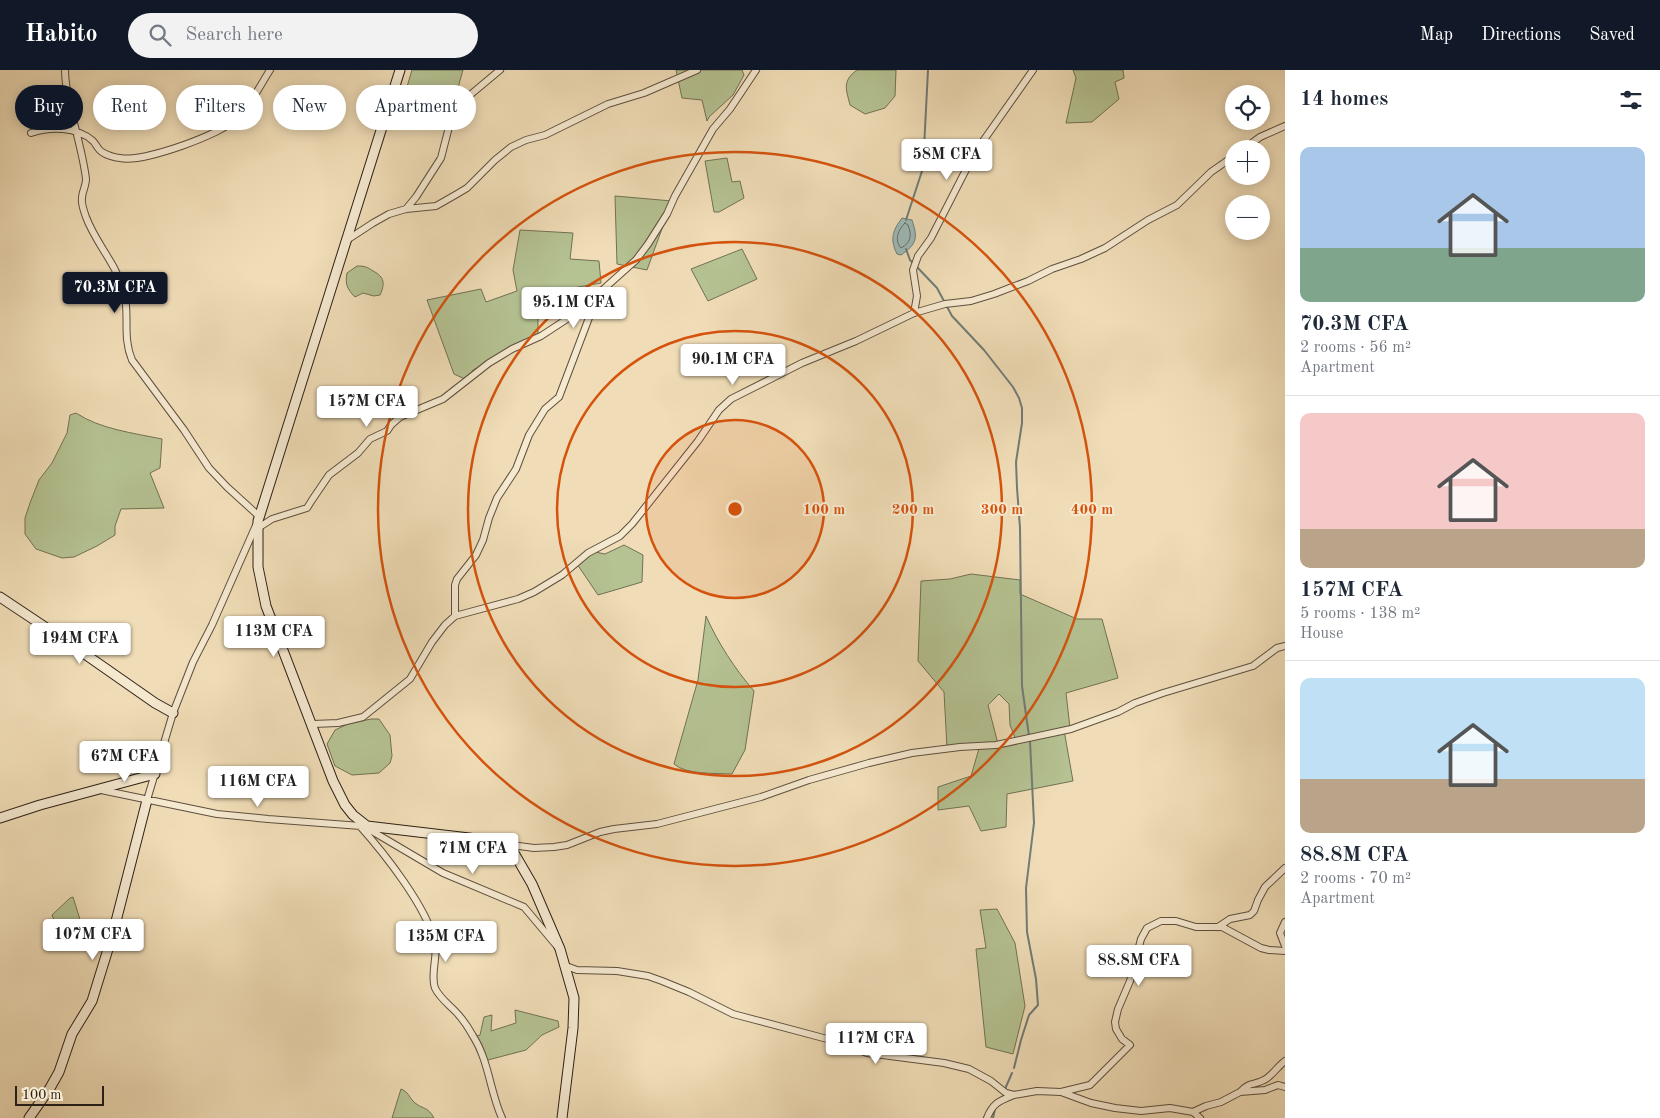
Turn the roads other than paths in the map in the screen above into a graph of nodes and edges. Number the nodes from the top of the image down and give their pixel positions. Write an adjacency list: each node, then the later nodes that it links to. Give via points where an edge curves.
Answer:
1 (65, 70): 9 (street)
2 (270, 70): 9 (street, via 245,110 231,124 160,153 121,159 102,152 92,140)
3 (400, 70): 14 (street)
4 (500, 70): 13 (street, via 456,110 441,158)
5 (697, 70): 13 (street, via 644,93 608,104 545,135 511,147 467,188 436,206)
6 (756, 70): 15 (street, via 712,129 648,244 636,260)
7 (1033, 70): 16 (street, via 974,154 931,238 918,256 913,270 917,296)
8 (1285, 126): 11 (street)
9 (75, 131): 10 (street); 17 (street, via 86,182 83,208 94,236 119,277 132,360 209,468)
10 (31, 133)
11 (1256, 140)
12 (1225, 162): 16 (street, via 1177,206 1148,220 1105,248 994,294)
13 (406, 208): 14 (street, via 373,223)
14 (347, 240): 17 (street)
15 (598, 294): 17 (street, via 541,336 512,348 489,363 443,399 400,417 387,431 370,439 358,453 329,475 307,508); 19 (street, via 559,397 545,409 529,435 516,469 497,498 476,555 457,579)
16 (914, 313): 19 (street, via 802,363 732,399 719,410 698,441 620,536 588,553 562,575 534,592)
17 (258, 522): 21 (street); 22 (street, via 258,567 266,606)
18 (0, 597): 21 (street)
19 (455, 616): 22 (street, via 432,642 410,680 383,702 363,717)
20 (1285, 646): 28 (street, via 1277,648 1253,666 1163,693 1071,729 996,745 912,753 869,762 761,797 657,824 600,832 567,845 534,848)
21 (173, 713): 23 (street)
22 (313, 724): 27 (street, via 345,806)
23 (155, 774): 24 (street); 25 (street)
24 (98, 790): 25 (street); 26 (street)
25 (147, 800): 27 (street, via 217,814); 42 (street, via 92,1001 72,1034 59,1072)
26 (0, 818)
27 (363, 826): 28 (street); 33 (street, via 443,873 524,907); 43 (street, via 423,913 435,943 436,990 474,1036)
28 (504, 844): 33 (street, via 514,853 532,884)
29 (1285, 868): 31 (street, via 1265,886 1254,912 1230,919)
30 (1285, 922): 32 (street, via 1280,933)
31 (1218, 927): 34 (street, via 1261,948); 38 (street, via 1161,921 1147,928 1118,1008 1116,1029 1130,1045 1090,1085)
32 (1285, 946)
33 (560, 949): 35 (street)
34 (1285, 951)
35 (566, 966): 40 (street, via 662,980 733,1014 867,1053 969,1069); 44 (street, via 574,1008)
36 (1285, 1061): 39 (street, via 1266,1080 1249,1084)
37 (1285, 1087): 39 (street, via 1278,1085 1265,1090)
38 (1061, 1092): 40 (street, via 1037,1091); 41 (street, via 1115,1108 1141,1111 1170,1108)
39 (1240, 1092): 41 (street)
40 (1014, 1095): 45 (street, via 995,1104)
41 (1193, 1112): 46 (street)
42 (29, 1118)
43 (502, 1118)
44 (562, 1118)
45 (987, 1118)
46 (1200, 1118)

